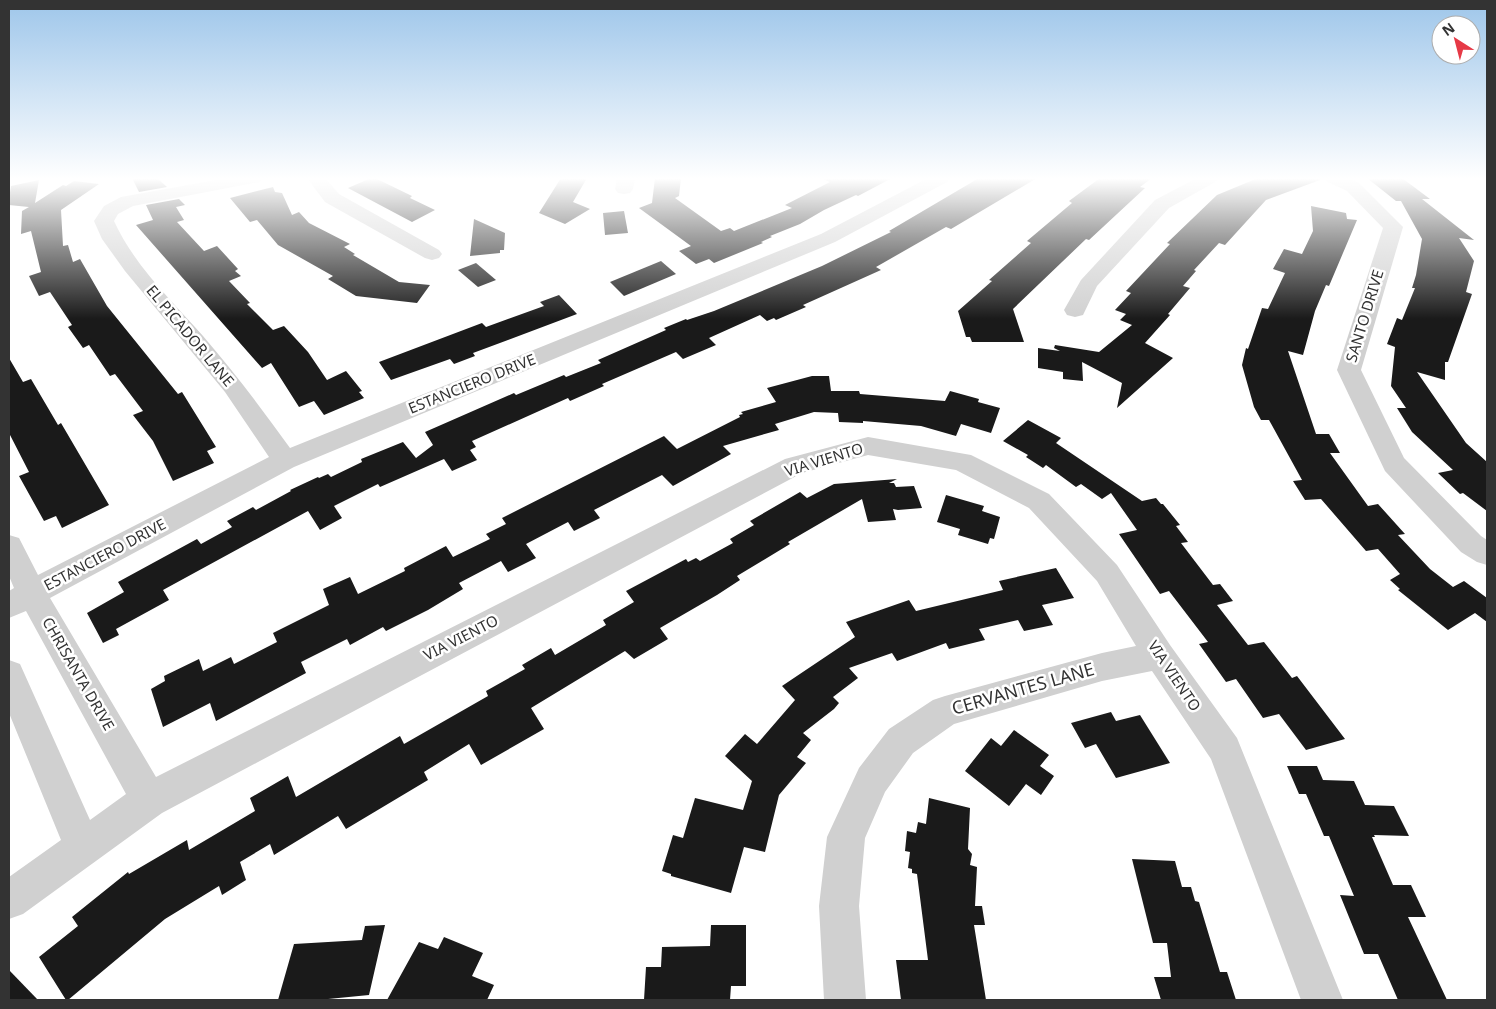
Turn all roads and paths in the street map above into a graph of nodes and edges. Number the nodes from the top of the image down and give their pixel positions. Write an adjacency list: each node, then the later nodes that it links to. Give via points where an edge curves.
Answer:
1 (106, 225): 8 (street, EL PICADOR LANE, via 132,267 233,386)
2 (380, 225): 6 (street)
3 (853, 225): 8 (street, ESTANCIERO DRIVE, via 828,238)
4 (1142, 225): 7 (street, via 1088,284)
5 (1391, 225): 10 (street, SANTO DRIVE, via 1348,370 1394,464 1471,544)
6 (432, 254)
7 (1075, 310)
8 (285, 460): 11 (street, ESTANCIERO DRIVE)
9 (9, 546): 11 (street, CHRISANTA DRIVE)
10 (1487, 554)
11 (20, 599): 14 (street, CHRISANTA DRIVE)
12 (1159, 655): 14 (street, VIA VIENTO, via 1107,573 1039,501 962,462 868,446 794,466); 17 (street, CERVANTES LANE, via 1102,667 945,710 901,741 872,780 846,837 839,906); 18 (street, VIA VIENTO, via 1225,750)
13 (9, 674): 15 (street)
14 (149, 800): 15 (street, VIA VIENTO)
15 (82, 846): 16 (street)
16 (9, 900)
17 (845, 1000)
18 (1322, 1000)

